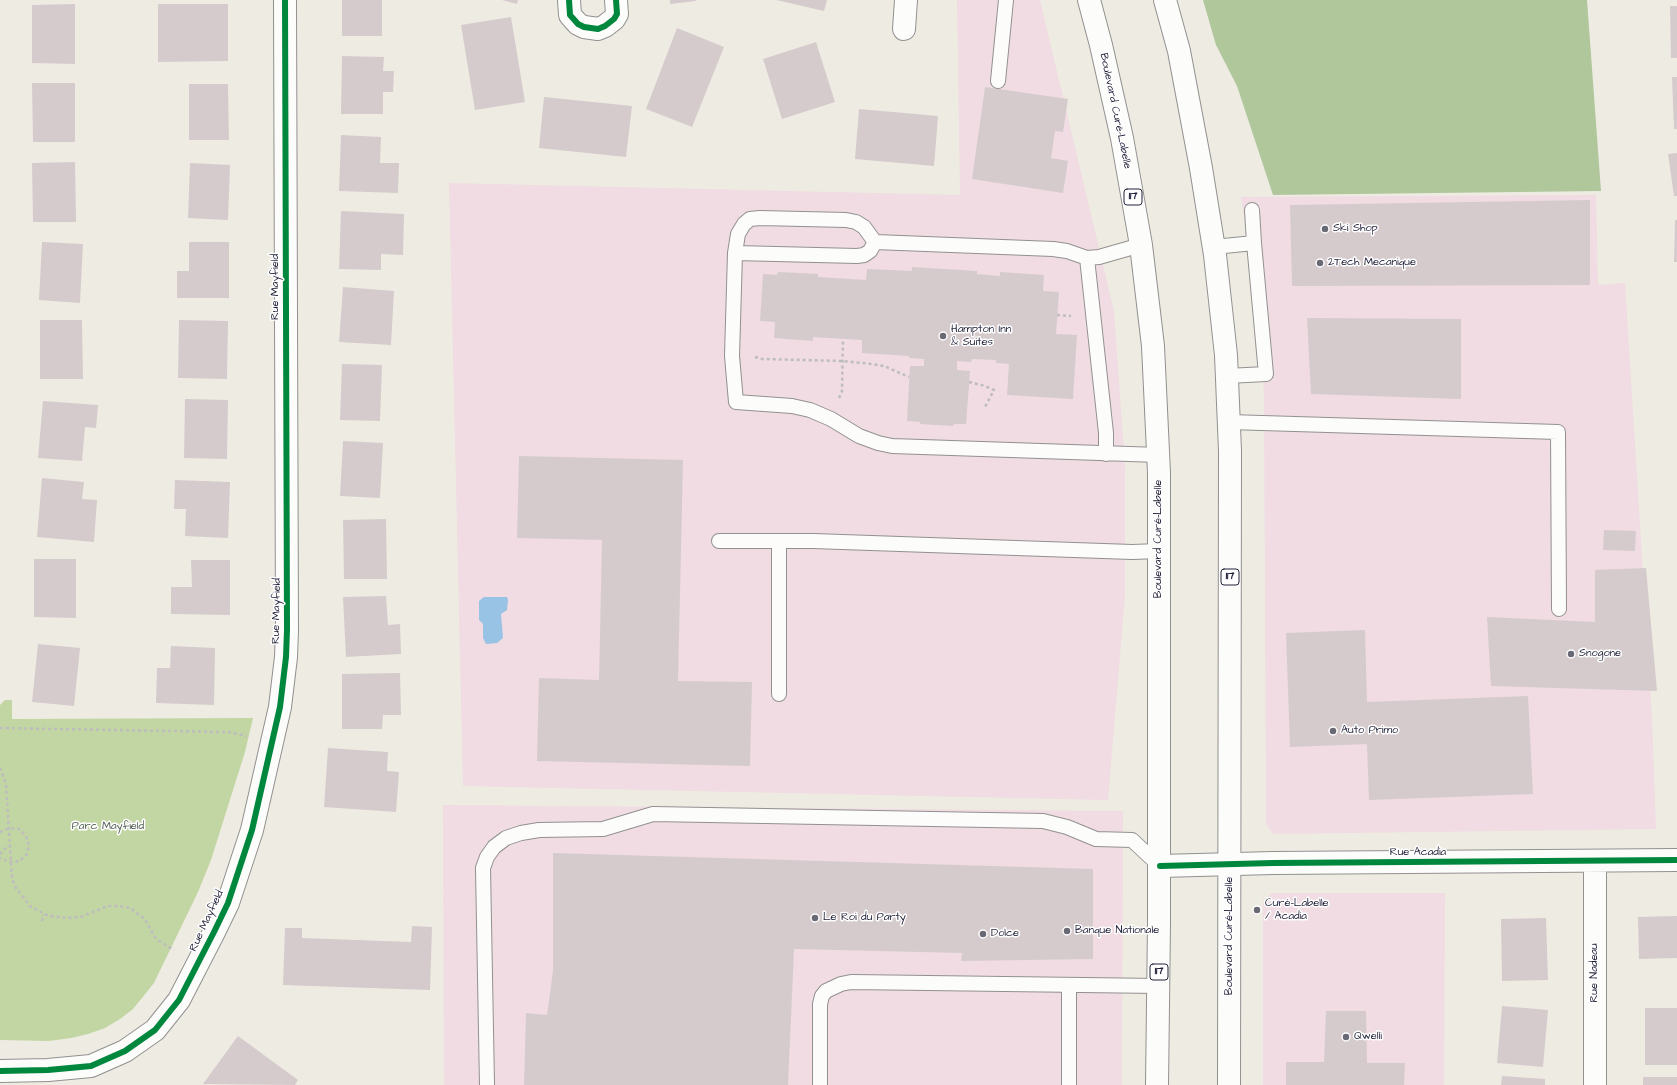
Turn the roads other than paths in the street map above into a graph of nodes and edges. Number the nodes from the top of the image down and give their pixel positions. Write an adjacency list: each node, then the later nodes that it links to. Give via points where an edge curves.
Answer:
1 (286, 0): 32 (main road, Rue Mayfield, via 286,657 280,707 252,830 230,897 214,932 179,1000 155,1030 125,1051 91,1066 56,1070)
2 (569, 0): 3 (main road, via 570,15 578,24 598,29 614,19 617,14)
3 (616, 0)
4 (906, 0): 8 (main road)
5 (1006, 0): 9 (lane)
6 (1089, 0): 13 (main road, Boulevard Curé-Labelle / 117, via 1122,138)
7 (1165, 0): 14 (main road, Boulevard Curé-Labelle / 117, via 1189,101)
8 (904, 29)
9 (998, 81)
10 (1252, 210): 12 (lane)
11 (875, 242): 15 (lane, via 870,251 857,256); 15 (lane, via 870,233 856,222 760,218 750,219 744,224 738,234); 16 (lane, via 1053,249)
12 (1254, 243): 14 (lane); 17 (lane, via 1266,374)
13 (1141, 245): 16 (lane); 20 (main road, Boulevard Curé-Labelle / 117, via 1153,346)
14 (1214, 247): 17 (main road, Boulevard Curé-Labelle / 117)
15 (735, 253): 19 (lane, via 732,356 736,402 792,406 810,410 859,436 878,444 892,446)
16 (1087, 258): 19 (lane, via 1106,433)
17 (1227, 376): 18 (main road, Boulevard Curé-Labelle / 117)
18 (1229, 422): 24 (lane, via 1558,432); 28 (main road, Boulevard Curé-Labelle / 117)
19 (1106, 454): 20 (lane)
20 (1159, 455): 23 (main road, Boulevard Curé-Labelle / 117)
21 (718, 541): 22 (lane)
22 (779, 542): 23 (lane); 25 (lane)
23 (1159, 551): 29 (main road, Boulevard Curé-Labelle / 117)
24 (1559, 610)
25 (779, 694)
26 (1677, 860): 27 (main road, Rue Acadia)
27 (1595, 861): 28 (main road, Rue Acadia); 38 (main road, Rue Nadeau)
28 (1230, 864): 29 (main road, Rue Acadia); 37 (main road, Boulevard Curé-Labelle / 117)
29 (1160, 866): 31 (main road, Boulevard Curé-Labelle / 117); 33 (lane, via 1132,840 1096,839 1067,827 1043,821 653,814 603,828 521,832 506,838 494,847 483,868)
30 (1069, 985): 31 (lane); 34 (lane, via 851,982 833,986 822,996 820,1004); 35 (lane)
31 (1159, 986): 36 (main road, Boulevard Curé-Labelle / 117)
32 (0, 1071)
33 (487, 1085)
34 (820, 1085)
35 (1070, 1085)
36 (1157, 1085)
37 (1229, 1085)
38 (1595, 1085)

